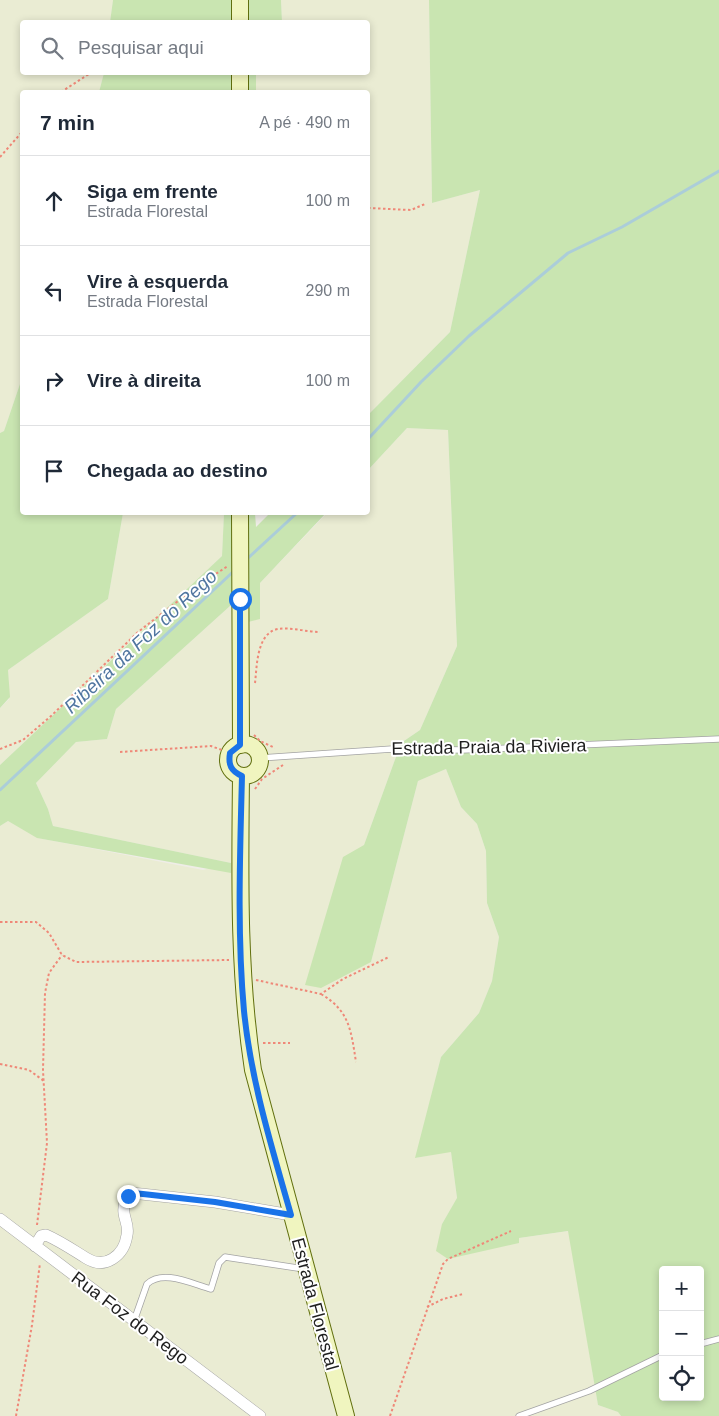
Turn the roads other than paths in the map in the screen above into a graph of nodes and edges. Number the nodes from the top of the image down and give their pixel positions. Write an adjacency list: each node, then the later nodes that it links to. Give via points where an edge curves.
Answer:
1 (240, 0): 2 (main road)
2 (240, 20)
3 (240, 75): 4 (main road)
4 (240, 90)
5 (240, 515): 7 (main road)
6 (719, 739): 8 (lane, Estrada Praia da Riviera, via 462,750 392,749)
7 (235, 749): 8 (main road, via 253,747); 9 (main road, via 228,763 233,772)
8 (260, 758): 9 (main road, via 256,772)
9 (242, 776): 10 (main road, Estrada Florestal, via 241,960 248,1042 261,1106)
10 (291, 1215): 12 (street, via 132,1193 124,1208 128,1222 125,1245 111,1261 92,1262 46,1234 41,1236); 13 (main road, Estrada Florestal)
11 (0, 1219): 12 (street, Rua Foz do Rego)
12 (36, 1247): 14 (street, Rua Foz do Rego)
13 (306, 1270): 14 (lane, via 226,1257 219,1263 211,1289 166,1277 151,1280); 19 (main road, Estrada Florestal)
14 (134, 1321): 18 (street, Rua Foz do Rego)
15 (719, 1339): 16 (lane)
16 (704, 1343)
17 (661, 1356): 20 (lane, via 589,1391)
18 (260, 1416)
19 (346, 1416)
20 (519, 1416)

